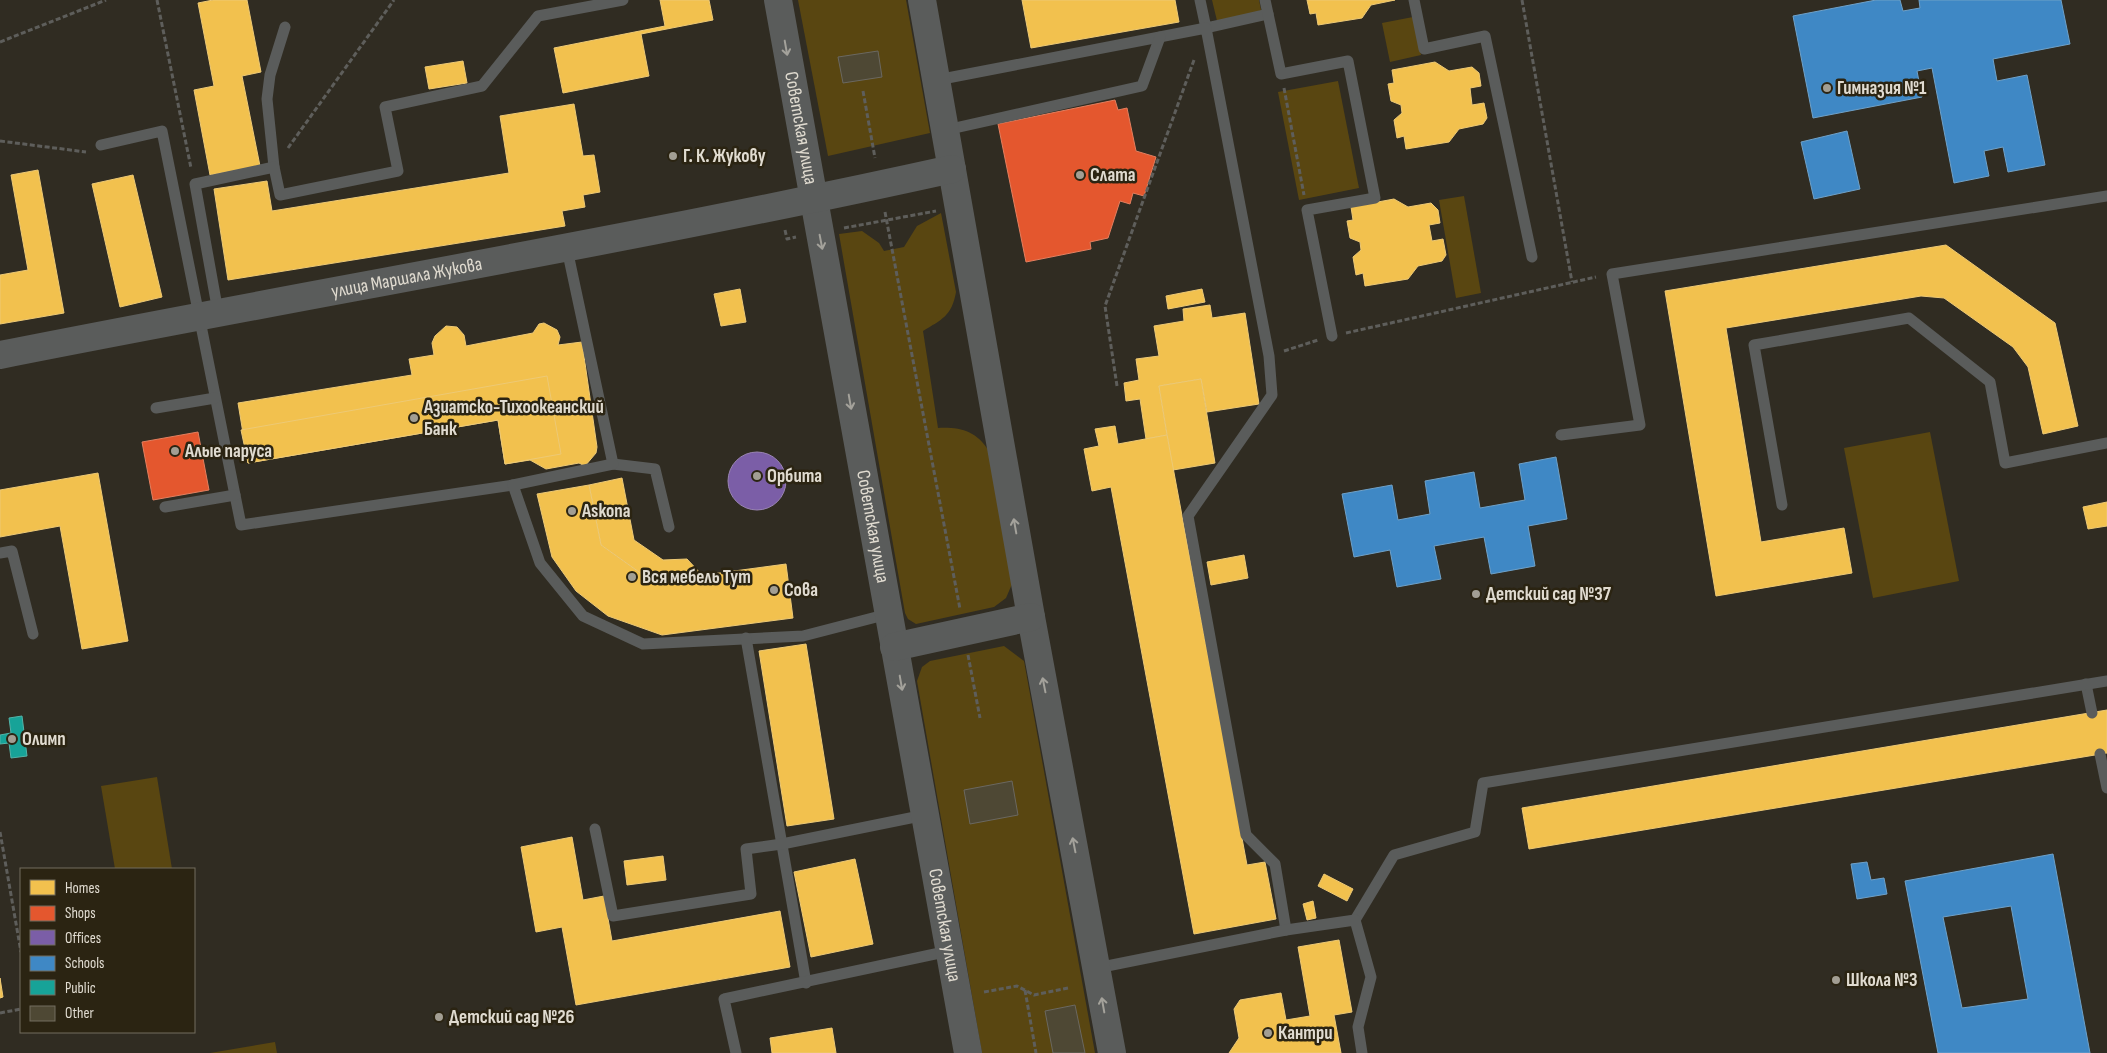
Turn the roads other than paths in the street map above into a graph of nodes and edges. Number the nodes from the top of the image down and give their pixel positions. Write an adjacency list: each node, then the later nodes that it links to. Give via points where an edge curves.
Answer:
1 (624, 0): 14 (lane, via 538,16 482,86 385,107 398,171 280,195)
2 (778, 0): 17 (street, Советская улица, one-way to 17)
3 (922, 0): 11 (street)
4 (1200, 0): 9 (lane)
5 (1265, 0): 7 (lane)
6 (1414, 0): 19 (lane, via 1424,49 1485,36)
7 (1268, 14): 9 (lane); 21 (lane, via 1281,74 1348,61 1375,198 1308,210)
8 (285, 27): 14 (lane, via 270,76 267,99)
9 (1206, 28): 10 (lane); 48 (lane, via 1270,356 1272,395 1188,516 1246,835 1275,864)
10 (1160, 37): 11 (lane); 12 (lane, via 1142,86)
11 (937, 80): 12 (street)
12 (946, 130): 15 (street)
13 (101, 145): 20 (lane, via 162,130)
14 (274, 167): 20 (lane, via 195,184)
15 (952, 170): 17 (street, улица Маршала Жукова); 35 (street, one-way to 15)
16 (2107, 196): 25 (lane, via 1612,274 1640,425)
17 (814, 200): 18 (street, улица Маршала Жукова); 34 (street, Советская улица, one-way to 34)
18 (567, 249): 20 (street, улица Маршала Жукова); 27 (lane)
19 (1532, 257)
20 (208, 314): 22 (street, улица Маршала Жукова); 23 (lane)
21 (1332, 336)
22 (0, 355)
23 (215, 398): 24 (lane); 29 (lane)
24 (156, 408)
25 (1561, 435)
26 (2107, 443): 30 (lane, via 2005,462 1990,382 1909,318 1754,345)
27 (614, 464): 28 (lane); 32 (lane, via 655,469)
28 (513, 485): 29 (lane, via 241,525); 37 (lane, via 540,563 583,616 643,644)
29 (234, 494): 31 (lane)
30 (1782, 505)
31 (165, 507)
32 (669, 527)
33 (0, 553): 36 (lane, via 12,551)
34 (888, 614): 37 (lane, via 803,636); 38 (street, Советская улица)
35 (1031, 617): 38 (street); 50 (street, one-way to 35)
36 (32, 634)
37 (746, 638): 46 (lane)
38 (894, 647): 44 (street, Советская улица, one-way to 44)
39 (2107, 681): 40 (lane)
40 (2086, 684): 41 (lane); 47 (lane, via 1482,783 1475,832 1394,855)
41 (2092, 713)
42 (2100, 754): 43 (lane)
43 (2107, 788)
44 (925, 815): 46 (lane); 49 (street, Советская улица)
45 (595, 829): 46 (lane, via 613,916 751,894 746,849)
46 (782, 844): 51 (lane)
47 (1355, 920): 48 (lane); 55 (lane, via 1371,977 1358,1027)
48 (1286, 930): 50 (lane)
49 (949, 951): 51 (lane); 53 (street, Советская улица)
50 (1097, 968): 54 (street, one-way to 50)
51 (806, 983): 52 (lane, via 724,999)
52 (736, 1053)
53 (968, 1053)
54 (1112, 1053)
55 (1362, 1053)

